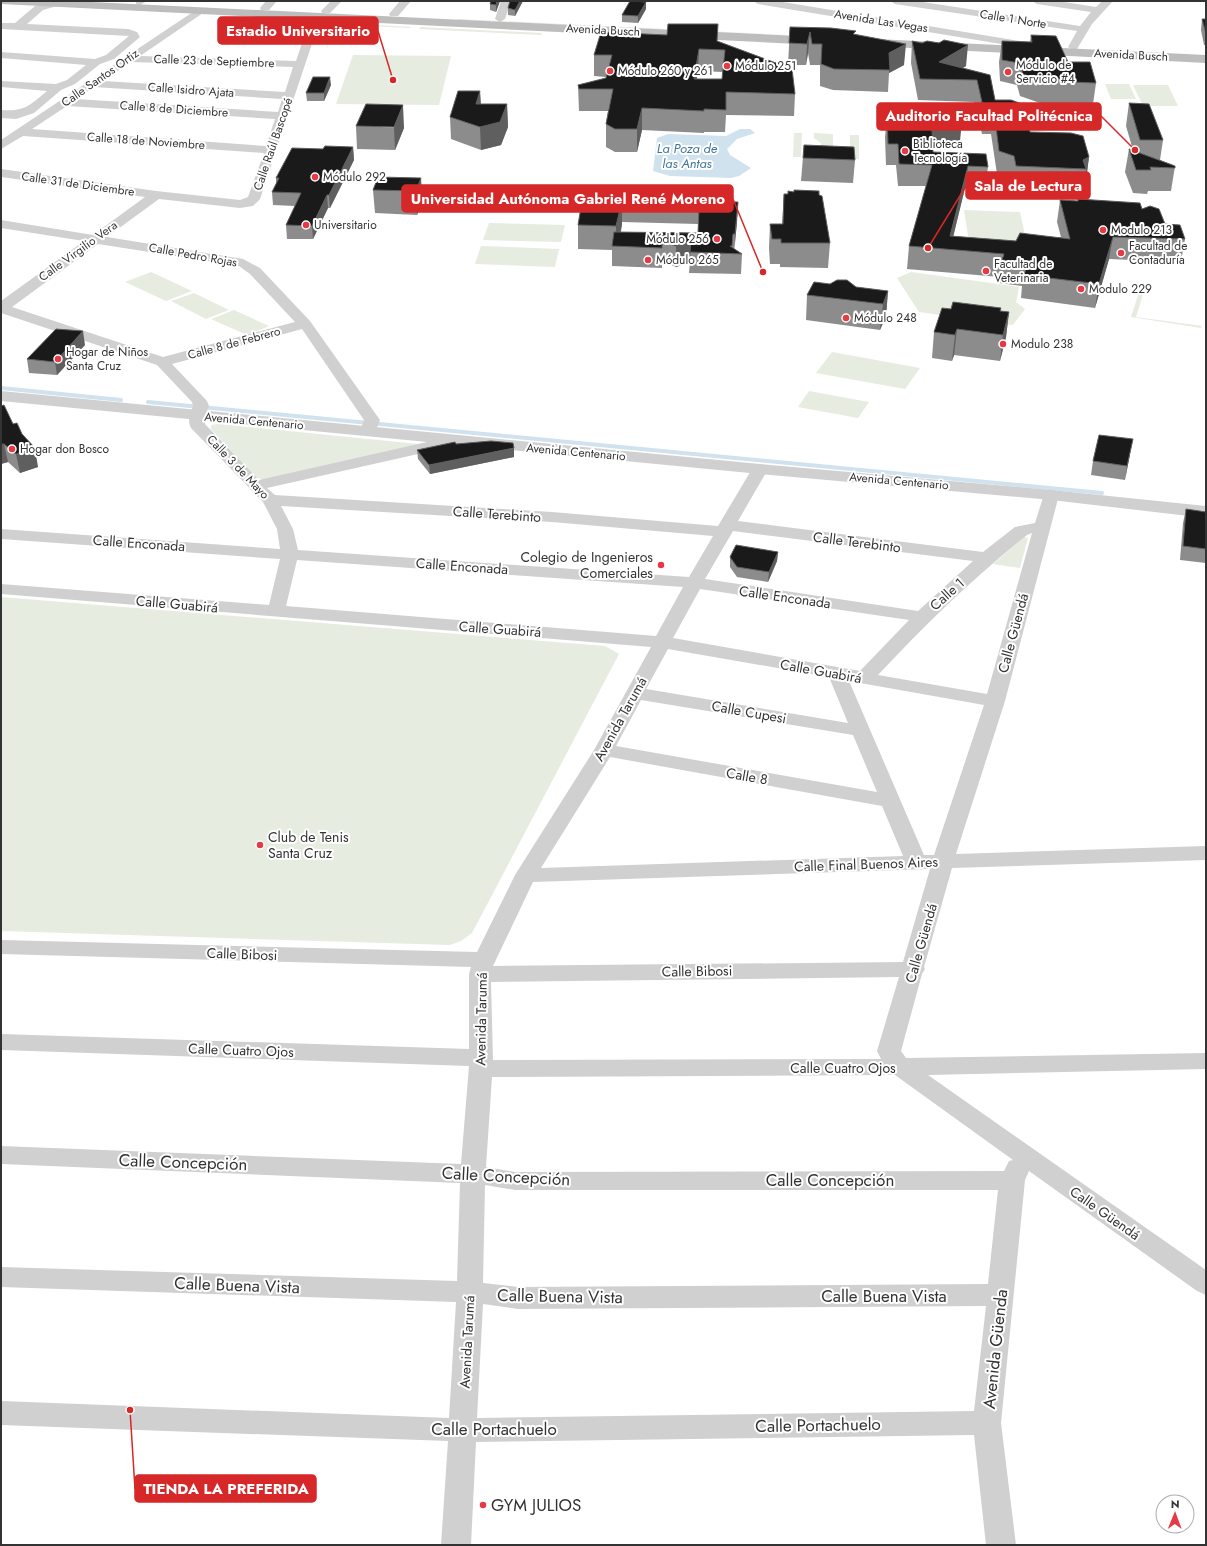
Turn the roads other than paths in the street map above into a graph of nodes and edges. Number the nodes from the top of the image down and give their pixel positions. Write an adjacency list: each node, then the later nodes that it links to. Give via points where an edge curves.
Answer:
1 (1, 1): 11 (main road, Avenida Busch)
2 (114, 1): 12 (main road, Avenida Busch)
3 (337, 1): 17 (street)
4 (406, 1): 19 (street)
5 (506, 1): 21 (street)
6 (758, 1): 18 (street, Avenida Las Vegas)
7 (830, 1): 18 (street)
8 (895, 1): 26 (street, Calle 1 Norte)
9 (1037, 1): 16 (street)
10 (1108, 1): 16 (street)
11 (21, 2): 13 (main road, Avenida Busch); 22 (street)
12 (141, 2): 15 (main road, Avenida Busch)
13 (53, 4): 15 (main road, Avenida Busch); 24 (street, via 39,8)
14 (269, 5): 15 (main road, Avenida Busch); 17 (main road, Avenida Busch)
15 (203, 6): 20 (main road, Avenida Busch); 33 (street, Calle Santos Ortiz)
16 (1098, 10): 26 (street)
17 (326, 11): 19 (main road, Avenida Busch)
18 (818, 11): 25 (street); 27 (street, Avenida Las Vegas)
19 (394, 14): 23 (main road, Avenida Busch)
20 (316, 17): 23 (main road, Avenida Busch); 35 (street, Calle Raúl Bascopé)
21 (500, 19): 23 (main road, Avenida Busch); 25 (main road, Avenida Busch)
22 (6, 20): 24 (street)
23 (446, 20): 25 (main road, Avenida Busch, via 831,38)
24 (18, 26): 34 (street, via 133,34 135,37 110,57)
25 (817, 29)
26 (1082, 29): 30 (street)
27 (979, 39): 29 (main road, Avenida Busch); 30 (main road, Avenida Busch)
28 (866, 40): 29 (main road, Avenida Busch)
29 (903, 42): 32 (main road, Avenida Busch)
30 (1073, 47): 32 (main road, Avenida Busch)
31 (1, 55): 34 (street)
32 (1206, 57)
33 (128, 59): 35 (street, Calle 23 de Septiembre); 37 (street, Calle Santos Ortiz)
34 (96, 62): 38 (street, via 71,82)
35 (300, 64): 39 (street, Calle Raúl Bascopé)
36 (1, 84): 38 (street)
37 (93, 84): 39 (street, Calle Isidro Ajata); 40 (street, Calle Santos Ortiz)
38 (58, 88): 41 (street, via 30,111 16,115)
39 (289, 96): 42 (street, Calle Raúl Bascopé)
40 (66, 102): 42 (street, Calle 8 de Diciembre); 43 (street, Calle Santos Ortiz)
41 (1, 114)
42 (282, 116): 45 (street, Calle Raúl Bascopé)
43 (21, 132): 44 (street, Calle Santos Ortiz); 45 (street, Calle 18 de Noviembre)
44 (3, 143)
45 (271, 150): 47 (street, Calle Raúl Bascopé, via 254,199 248,202 240,204)
46 (1, 173): 47 (street, Calle 31 de Diciembre)
47 (156, 195): 49 (street, Calle Virgilio Vera)
48 (1, 224): 49 (street, Calle Pedro Rojas)
49 (96, 238): 50 (street, Calle Virgilio Vera); 51 (street, Calle Pedro Rojas, via 243,263 255,271)
50 (1, 308): 52 (street, Calle 3 de Mayo)
51 (305, 324): 52 (street, Calle 8 de Febrero); 57 (street, Calle Pedro Rojas)
52 (162, 362): 56 (street, Calle 3 de Mayo)
53 (1, 382): 55 (street, Avenida Centenario, via 114,393 127,396)
54 (1, 396): 55 (street, Avenida Centenario)
55 (152, 411): 56 (street, Avenida Centenario)
56 (199, 411): 57 (street, Avenida Centenario); 60 (street, Calle 3 de Mayo, via 197,424)
57 (370, 426): 58 (street, Avenida Centenario)
58 (458, 440): 59 (street, Avenida Centenario); 60 (street)
59 (760, 469): 61 (street, Avenida Centenario); 67 (street, Avenida Tarumá)
60 (255, 486): 64 (street, Calle 3 de Mayo)
61 (1011, 487): 62 (street, Avenida Centenario); 63 (street, Avenida Centenario, via 1045,484)
62 (1051, 495): 65 (street, Avenida Centenario); 66 (street, Calle Güendá)
63 (1206, 499)
64 (270, 500): 67 (street, Calle Terebinto); 69 (street, Calle 3 de Mayo, via 285,529)
65 (1206, 512)
66 (1042, 526): 70 (street, Calle 1, via 1021,531); 79 (street, Calle Güendá)
67 (725, 528): 70 (street, Calle Terebinto); 71 (street, Avenida Tarumá)
68 (1, 534): 69 (street, Calle Enconada)
69 (290, 554): 71 (street, Calle Enconada); 73 (street, Calle 3 de Mayo)
70 (987, 558): 74 (street, Calle 1)
71 (694, 583): 74 (street, Calle Enconada); 75 (street, Avenida Tarumá)
72 (1, 589): 73 (street, Calle Guabirá)
73 (276, 612): 75 (street, Calle Guabirá)
74 (922, 617): 77 (street, Calle 1)
75 (662, 642): 76 (street, Calle Guabirá); 78 (street, Avenida Tarumá)
76 (837, 674): 77 (street, Calle Guabirá); 80 (street)
77 (864, 678): 79 (street, Calle Guabirá)
78 (636, 692): 80 (street, Calle Cupesi); 81 (street, Avenida Tarumá)
79 (994, 701): 84 (street, Calle Güendá)
80 (861, 731): 82 (street)
81 (604, 750): 82 (street, Calle 8); 86 (street, Avenida Tarumá)
82 (891, 801): 85 (street)
83 (1206, 853): 84 (street, Calle Final Buenos Aires)
84 (943, 861): 85 (street, Calle Final Buenos Aires); 89 (street, Calle Güendá)
85 (916, 862): 86 (street, Calle Final Buenos Aires)
86 (526, 875): 88 (street, Avenida Tarumá)
87 (1, 947): 88 (street, Calle Bibosi)
88 (482, 967): 89 (street, Calle Bibosi); 92 (street, Avenida Tarumá)
89 (914, 969): 93 (street, Calle Güendá, via 889,1051)
90 (1, 1042): 92 (street, Calle Cuatro Ojos)
91 (1206, 1060): 93 (street, Calle Cuatro Ojos)
92 (481, 1063): 93 (street, Calle Cuatro Ojos); 96 (street, Avenida Tarumá)
93 (900, 1067): 95 (street, Calle Güendá)
94 (1, 1155): 96 (street, Calle Concepción)
95 (1023, 1156): 97 (street, Avenida Güenda); 98 (street, Calle Güendá)
96 (473, 1174): 97 (street, Calle Concepción, via 515,1181); 102 (street, Avenida Tarumá)
97 (1012, 1180): 103 (street, Avenida Güenda)
98 (1173, 1260): 99 (street, Calle Güendá, via 1197,1265); 101 (street, Calle Güendá)
99 (1206, 1264)
100 (1, 1277): 102 (street, Calle Buena Vista)
101 (1206, 1284)
102 (470, 1292): 103 (street, Calle Buena Vista, via 518,1298); 106 (street, Avenida Tarumá)
103 (1000, 1296): 105 (street, Avenida Güenda)
104 (1, 1413): 106 (street, Calle Portachuelo)
105 (987, 1423): 106 (street, Calle Portachuelo); 108 (street, Avenida Güenda)
106 (462, 1430): 107 (street, Avenida Tarumá)
107 (456, 1545)
108 (1001, 1545)

